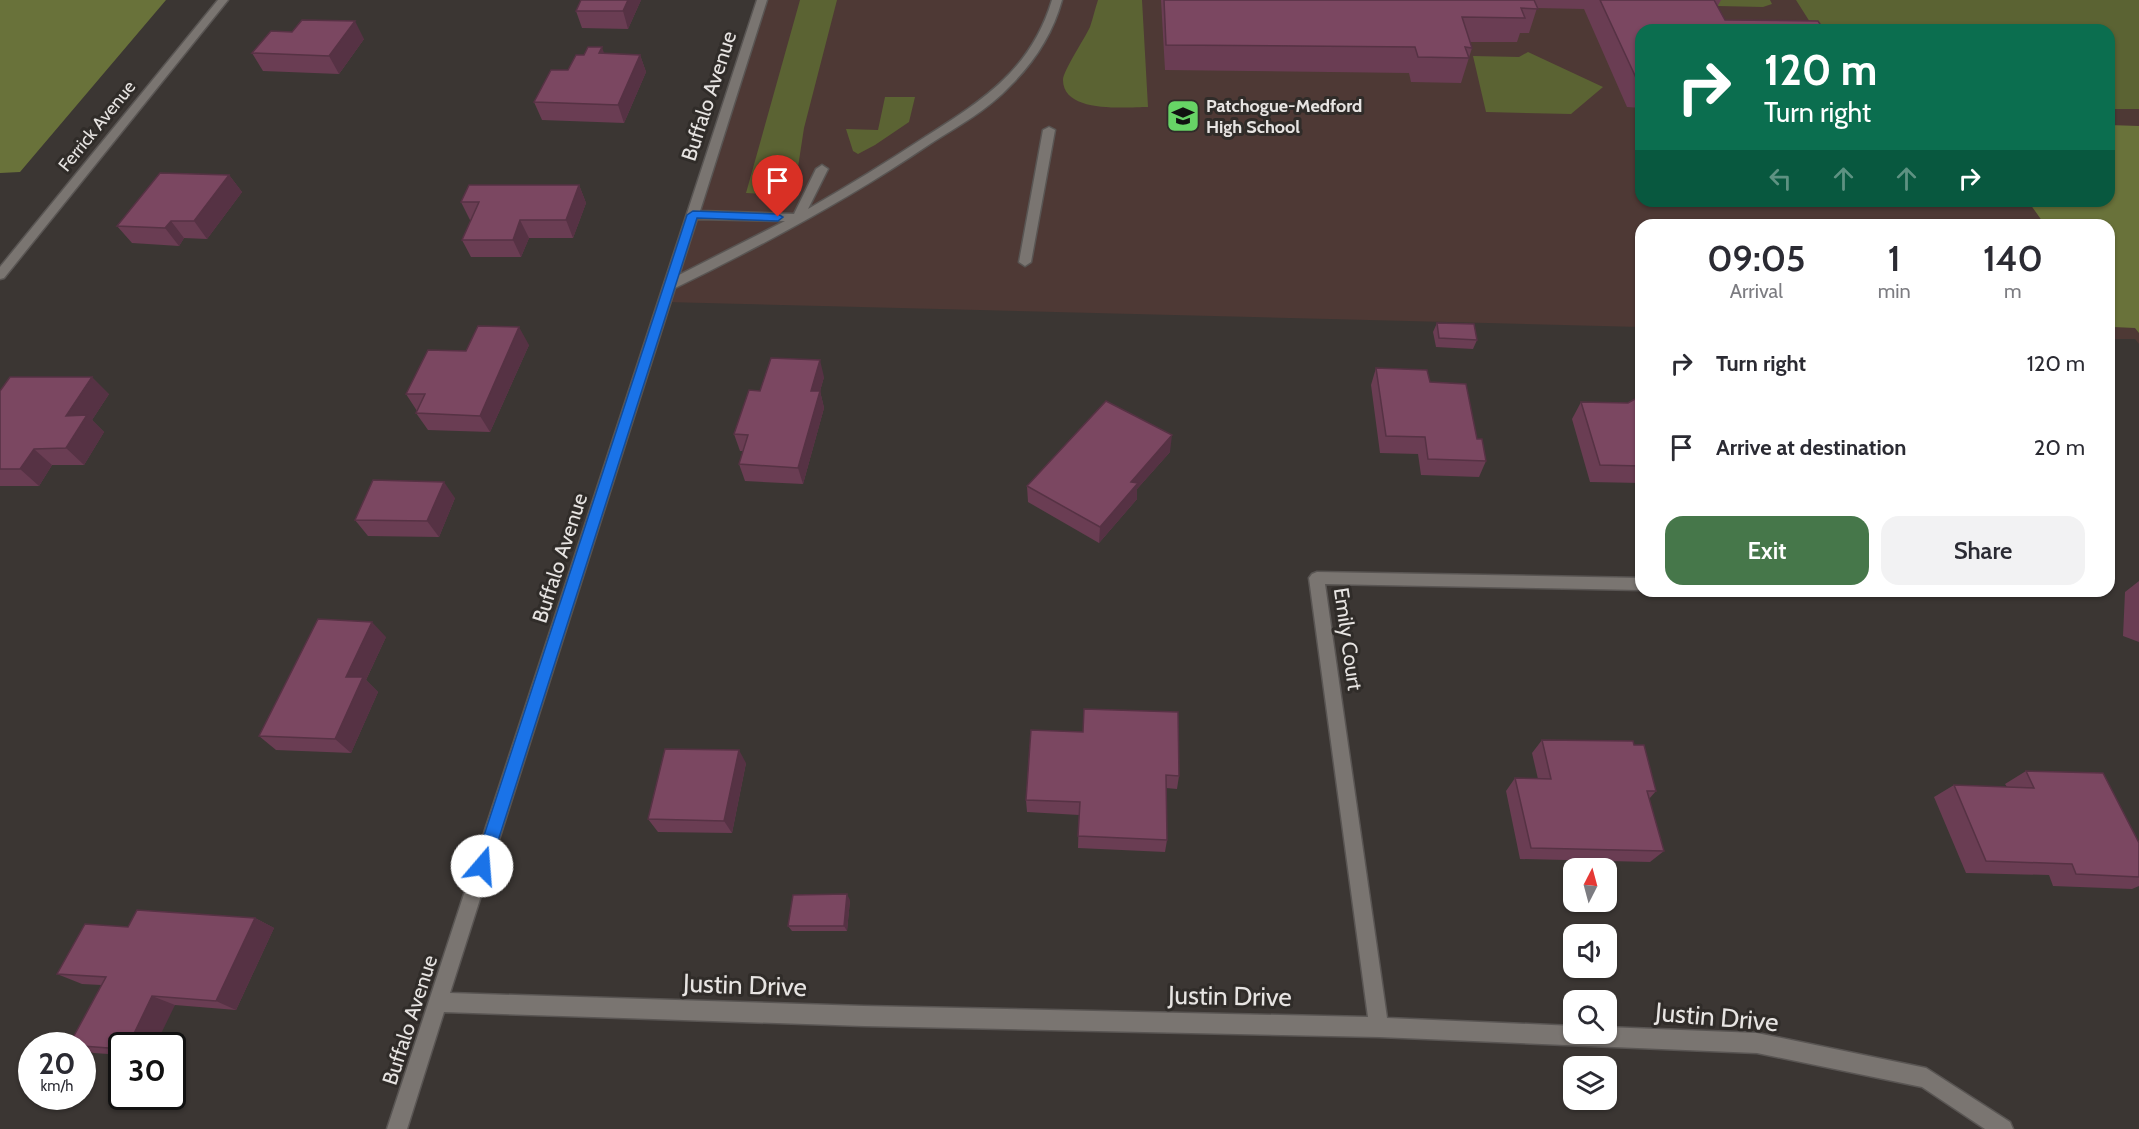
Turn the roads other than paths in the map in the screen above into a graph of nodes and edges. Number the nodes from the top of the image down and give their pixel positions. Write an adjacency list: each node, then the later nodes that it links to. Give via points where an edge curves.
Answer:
1 (223, 0): 9 (street, Ferrick Avenue)
2 (762, 0): 6 (street, Buffalo Avenue)
3 (1058, 0): 7 (street, via 1054,15 1026,63 996,95 875,177)
4 (1048, 130): 8 (street)
5 (822, 169): 7 (street)
6 (693, 215): 7 (street); 10 (street, Buffalo Avenue)
7 (798, 218): 10 (street)
8 (1025, 262)
9 (0, 275)
10 (670, 285): 12 (street, Buffalo Avenue)
11 (1635, 584): 13 (street, Emily Court, via 1317,578)
12 (438, 1002): 13 (street, Justin Drive); 14 (street, Buffalo Avenue)
13 (1379, 1027): 15 (street, Justin Drive, via 1757,1043 1926,1078)
14 (397, 1129)
15 (2003, 1129)

